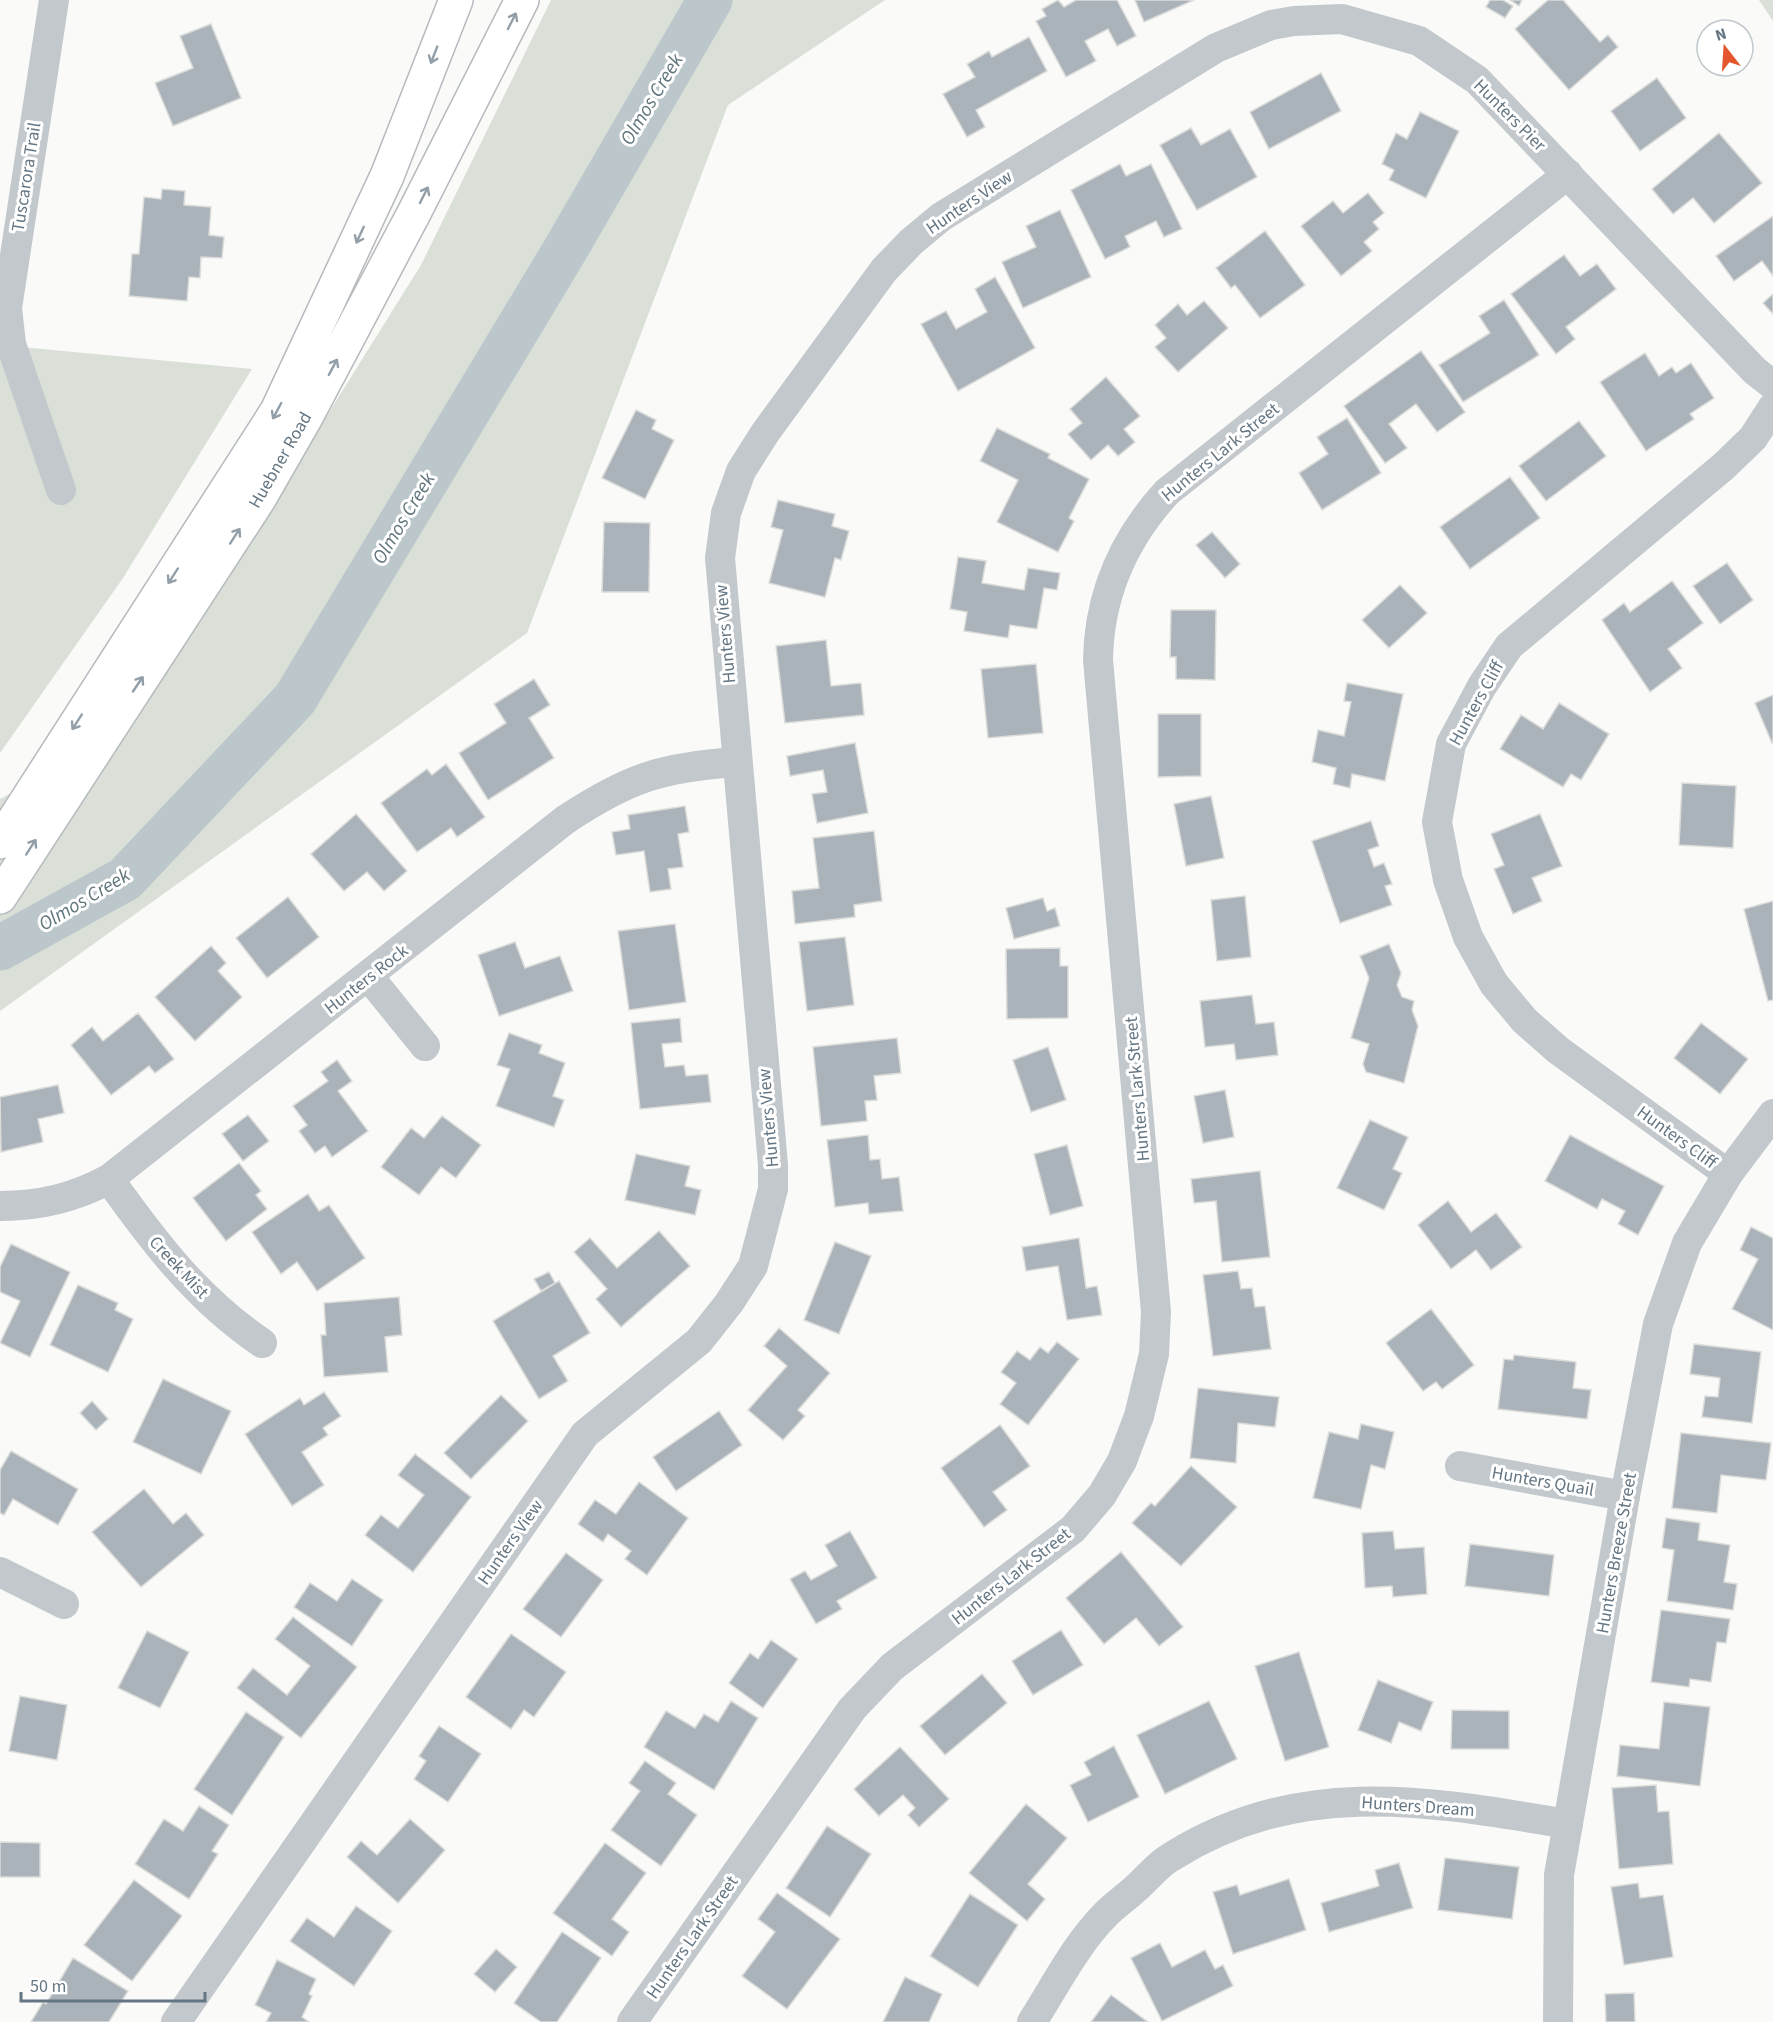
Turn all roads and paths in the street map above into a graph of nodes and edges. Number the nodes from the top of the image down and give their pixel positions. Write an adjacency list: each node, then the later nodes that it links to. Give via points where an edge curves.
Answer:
1 (54, 0): 8 (street, Tuscarora Trail, via 6,308 10,344)
2 (456, 0): 10 (main road, Huebner Road, one-way to 10, via 387,176 277,411)
3 (522, 0): 11 (main road, Huebner Road, one-way to 3, via 259,499 414,213)
4 (1052, 149): 5 (street, Hunters Pier, via 1216,48 1271,25 1342,19 1419,41 1478,80); 9 (street, Hunters View, via 941,217 884,270 765,432 741,471 726,513 720,558)
5 (1568, 174): 6 (street, Hunters Pier, via 1755,371); 25 (street, Hunters Lark Street, via 1167,492 1124,548 1107,591 1098,660 1156,1312 1155,1354 1139,1416 1122,1461 1102,1495 1073,1529 892,1667 852,1709)
6 (1773, 385)
7 (1773, 407): 15 (street, Hunters Cliff, via 1753,438 1724,466 1509,646 1451,744 1437,822 1448,880 1468,937 1494,984 1524,1021)
8 (62, 490)
9 (737, 762): 12 (street, Hunters Rock, via 666,769 594,801); 24 (street, Hunters View, via 773,1165 773,1189 753,1266 699,1341 585,1434)
10 (0, 842)
11 (0, 897)
12 (369, 977): 13 (street); 16 (street, Hunters Rock)
13 (425, 1046)
14 (1773, 1114): 15 (street, Hunters Breeze Street)
15 (1728, 1174): 20 (street, Hunters Breeze Street, via 1688,1243 1670,1286 1658,1324)
16 (109, 1179): 17 (street, Hunters Rock, via 49,1203); 18 (street, Creek Mist, via 178,1271)
17 (0, 1206)
18 (262, 1342)
19 (1460, 1466): 20 (street, Hunters Quail)
20 (1625, 1496): 23 (street, Hunters Breeze Street)
21 (0, 1572): 22 (street)
22 (64, 1604)
23 (1568, 1824): 26 (street, Hunters Dream, via 1450,1805 1361,1800 1291,1809 1242,1823 1169,1858 1106,1914 1072,1958); 27 (street, Hunters Breeze Street, via 1559,1875)
24 (176, 2022)
25 (632, 2022)
26 (1032, 2022)
27 (1558, 2022)

